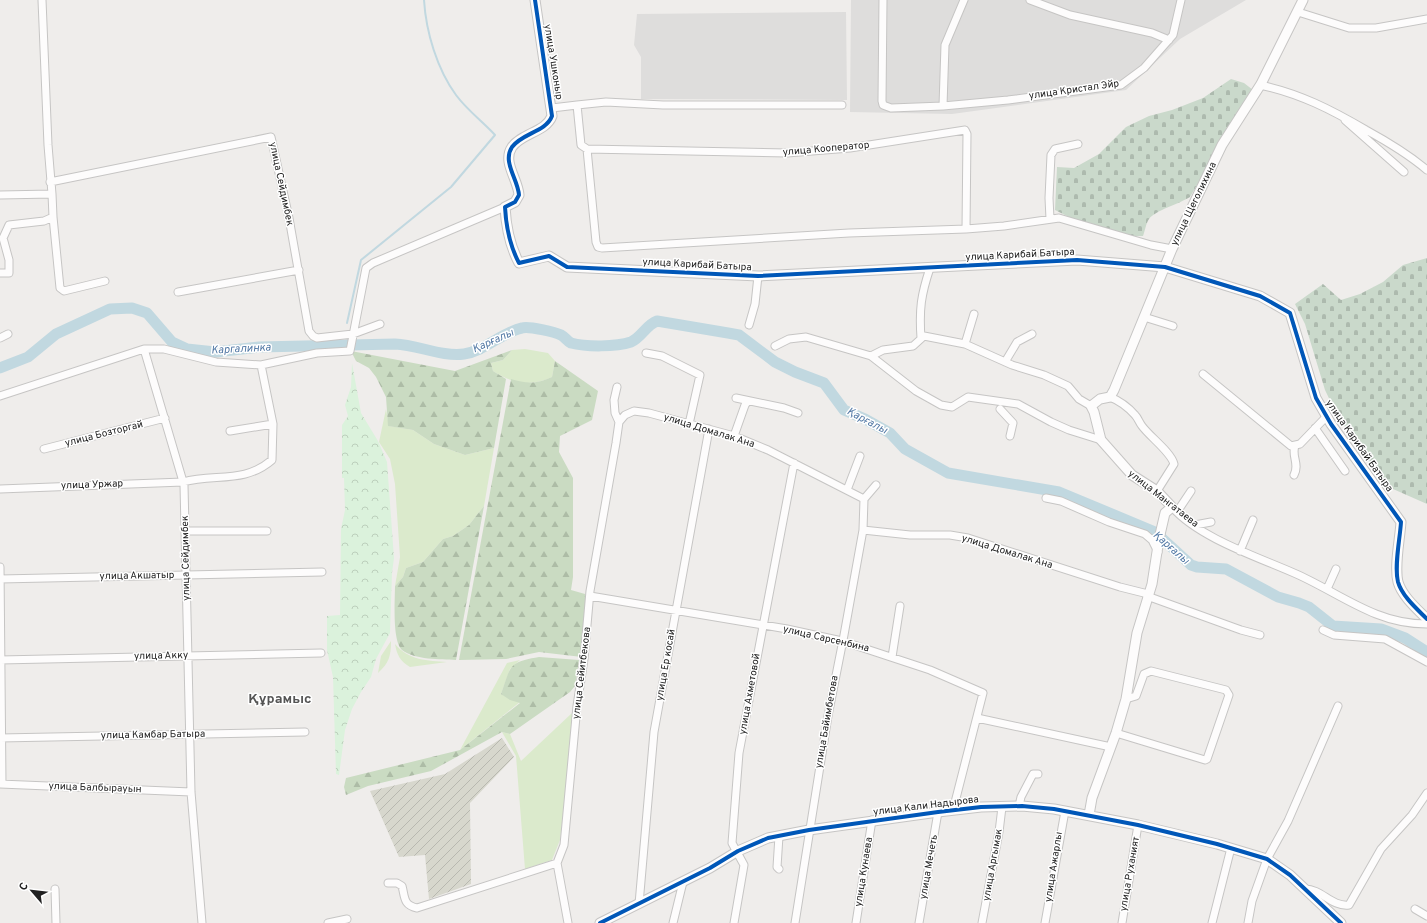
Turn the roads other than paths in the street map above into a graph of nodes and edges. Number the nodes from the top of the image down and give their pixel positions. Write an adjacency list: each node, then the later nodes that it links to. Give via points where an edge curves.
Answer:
1 (42, 0): 21 (street)
2 (535, 0): 15 (street, улица Ушконыр)
3 (883, 0): 14 (street, улица Кристал Эйр, via 883,105 891,108)
4 (964, 0): 14 (street, via 945,45)
5 (1030, 0): 10 (street, via 1070,16 1152,33)
6 (1181, 0): 10 (street, улица Кристал Эйр, via 1177,24)
7 (1303, 0): 8 (street, улица Щеголихина)
8 (1298, 12): 9 (street, via 1349,28 1376,28); 11 (street, улица Щеголихина)
9 (1427, 19)
10 (1169, 40): 14 (street, улица Кристал Эйр, via 1144,68 1121,85)
11 (1260, 85): 16 (street, via 1301,96); 29 (street, улица Щеголихина, via 1222,145)
12 (842, 104): 13 (street, via 663,105 606,102)
13 (577, 105): 15 (street); 18 (street, via 581,145)
14 (944, 106)
15 (552, 108): 24 (street, улица Ушконыр, via 550,122 516,142 509,152 519,195 515,202)
16 (1336, 112): 19 (street, via 1408,154); 20 (street)
17 (1078, 144): 26 (street, via 1055,149 1051,155)
18 (587, 149): 28 (street, via 596,242 598,247 602,248 849,233); 28 (street, улица Кооператор, via 787,153 850,148 964,130 967,134)
19 (1427, 170)
20 (1404, 172)
21 (50, 182): 22 (street); 32 (street, улица Сейдимбек, via 271,137)
22 (52, 194): 23 (street); 25 (street)
23 (0, 195)
24 (505, 207): 34 (street, улица Карибай Батыра, via 506,225 519,263 550,256 567,266); 43 (street, via 366,268)
25 (53, 217): 27 (street, via 44,221 13,223); 35 (street, via 60,288 64,291)
26 (1050, 219): 28 (street); 29 (street, via 1059,218)
27 (4, 228): 33 (street, via 3,238 9,260 9,273)
28 (966, 229)
29 (1172, 250): 30 (street, улица Щеголихина)
30 (1165, 267): 31 (street, улица Карибай Батыра, via 1077,260); 38 (street, улица Щеголихина); 63 (street, улица Карибай Батыра, via 1260,296 1290,313 1316,398)
31 (930, 268): 34 (street, улица Карибай Батыра); 46 (street, via 919,317)
32 (298, 270): 36 (street); 43 (street, улица Сейдимбек, via 312,336 317,338)
33 (0, 273)
34 (758, 276): 40 (street, via 755,304)
35 (105, 281)
36 (178, 292)
37 (974, 314): 47 (street)
38 (1144, 318): 41 (street); 57 (street, улица Щеголихина)
39 (380, 324): 43 (street, улица Сейдимбек)
40 (749, 325)
41 (1173, 326)
42 (8, 334): 45 (street)
43 (353, 334): 53 (street, via 350,351 317,353)
44 (1032, 334): 52 (street, via 1017,342)
45 (0, 338)
46 (921, 338): 47 (street, via 933,337); 51 (street, via 913,346 883,350)
47 (965, 344): 52 (street)
48 (775, 346): 51 (street, via 789,339 806,337)
49 (144, 349): 53 (street, via 164,349 216,362); 56 (street); 64 (street, улица Сейдимбек)
50 (646, 353): 67 (street, via 662,356 700,375)
51 (871, 356): 61 (street, via 916,391 941,405 952,406 968,397)
52 (1005, 362): 60 (street, via 1068,386 1079,399)
53 (261, 365): 66 (street)
54 (1203, 374): 74 (street, via 1291,446)
55 (617, 387): 65 (street, via 614,400)
56 (0, 396)
57 (1110, 397): 60 (street, via 1100,399); 84 (street, via 1118,400 1137,416 1140,424 1173,458 1174,464)
58 (736, 398): 59 (street)
59 (748, 401): 62 (street); 71 (street)
60 (1091, 406): 73 (street)
61 (1000, 408): 72 (street, via 1013,424); 73 (street, via 1018,404 1063,428)
62 (798, 413)
63 (1327, 416): 68 (street); 107 (street, улица Карибай Батыра, via 1401,522 1398,582 1403,593)
64 (165, 418): 75 (street, улица Бозторгай); 80 (street, улица Сейдимбек)
65 (619, 422): 67 (street, улица Домалак Ана, via 625,415 634,412 649,413); 104 (street, улица Сейитбекова)
66 (273, 424): 70 (street); 80 (street, via 272,460 261,470 225,478 193,479)
67 (689, 424): 69 (street, улица Домалак Ана)
68 (1315, 428): 74 (street); 78 (street)
69 (708, 429): 71 (street, улица Домалак Ана); 106 (street, улица Ер косай)
70 (230, 431)
71 (734, 436): 77 (street, улица Домалак Ана)
72 (1010, 436)
73 (1101, 440): 84 (street, улица Мангатаева, via 1132,475)
74 (1295, 446): 79 (street, via 1293,451 1297,467)
75 (44, 449)
76 (860, 456): 83 (street)
77 (794, 463): 83 (street, улица Домалак Ана); 109 (street, улица Ахметовой)
78 (1345, 471)
79 (1294, 475)
80 (183, 482): 82 (street, улица Уржар); 93 (street, улица Сейдимбек)
81 (876, 484): 87 (street)
82 (0, 489)
83 (846, 490): 87 (street, улица Домалак Ана)
84 (1157, 491): 88 (street, улица Мангатаева)
85 (1191, 491): 88 (street)
86 (1046, 498): 96 (street, via 1061,501 1145,534 1152,540)
87 (864, 499): 92 (street, улица Байимбетова)
88 (1174, 509): 91 (street, улица Мангатаева); 96 (street, via 1165,513)
89 (1253, 520): 95 (street)
90 (1211, 522): 91 (street)
91 (1196, 525): 95 (street, улица Мангатаева)
92 (863, 530): 103 (street, улица Домалак Ана, via 968,538); 112 (street, улица Байимбетова)
93 (185, 531): 94 (street); 100 (street, улица Сейдимбек)
94 (267, 531)
95 (1240, 550): 102 (street, улица Мангатаева)
96 (1158, 552): 103 (street)
97 (0, 567): 101 (street)
98 (1336, 569): 102 (street)
99 (322, 572): 100 (street, улица Акшатыр)
100 (187, 575): 101 (street, улица Акшатыр); 114 (street, улица Сейдимбек)
101 (0, 579): 116 (street)
102 (1327, 589): 108 (street, улица Мангатаева, via 1376,614)
103 (1148, 595): 111 (street, улица Домалак Ана, via 1241,630); 118 (street, via 1137,633)
104 (590, 596): 106 (street, улица Сарсенбина); 143 (street, улица Сейитбекова, via 564,845)
105 (900, 606): 115 (street)
106 (676, 610): 109 (street, улица Сарсенбина); 149 (street, улица Ер косай, via 654,732)
107 (1427, 619)
108 (1427, 624)
109 (763, 625): 112 (street, улица Сарсенбина); 141 (street, улица Ахметовой, via 740,753 732,843)
110 (1323, 630): 117 (street, via 1334,635 1385,639)
111 (1260, 634)
112 (842, 641): 115 (street, улица Сарсенбина); 138 (street, улица Байимбетова)
113 (321, 653): 114 (street, улица Акку)
114 (188, 656): 116 (street, улица Акку); 123 (street, улица Сейдимбек)
115 (892, 657): 120 (street, улица Сарсенбина, via 983,693)
116 (1, 660): 124 (street)
117 (1427, 662)
118 (1126, 699): 122 (street); 122 (street, via 1136,696 1144,674 1151,671 1226,690 1229,695 1207,759)
119 (1338, 706): 142 (street, via 1288,822)
120 (976, 718): 125 (street); 132 (street, улица Сарсенбина)
121 (305, 732): 123 (street, улица Камбар Батыра)
122 (1116, 733): 125 (street)
123 (188, 734): 124 (street, улица Камбар Батыра); 128 (street, улица Сейдимбек)
124 (1, 738): 127 (street)
125 (1111, 747): 135 (street, via 1092,798)
126 (1038, 774): 130 (street, via 1033,774)
127 (1, 784): 128 (street, улица Балбырауын)
128 (191, 792): 154 (street, улица Сейдимбек)
129 (1427, 793): 148 (street, via 1381,849 1348,905 1338,905 1313,889)
130 (1019, 806): 131 (street, улица Кали Надырова); 133 (street, улица Кали Надырова)
131 (1002, 807): 132 (street, улица Кали Надырова); 163 (street, улица Аргымак)
132 (953, 810): 134 (street, улица Кали Надырова)
133 (1065, 811): 135 (street, улица Кали Надырова); 164 (street, улица Ажарлы)
134 (938, 812): 136 (street, улица Кали Надырова); 162 (street, улица Мечеть)
135 (1089, 815): 137 (street, улица Кали Надырова)
136 (872, 820): 138 (street, улица Кали Надырова); 161 (street, улица Кунаева)
137 (1138, 825): 140 (street, улица Кали Надырова); 165 (street, улица Руханият)
138 (809, 830): 139 (street, улица Кали Надырова); 160 (street, улица Байимбетова)
139 (779, 836): 141 (street, улица Кали Надырова); 144 (street)
140 (1232, 848): 142 (street, улица Кали Надырова); 166 (street)
141 (738, 851): 145 (street, улица Кали Надырова); 159 (street, улица Ахметовой, via 744,865)
142 (1267, 859): 148 (street, улица Кали Надырова); 167 (street, via 1252,901)
143 (557, 863): 146 (street, via 416,908 404,902 402,886); 156 (street)
144 (779, 869)
145 (683, 882): 149 (street, улица Кали Надырова); 158 (street)
146 (388, 883)
147 (55, 889): 153 (street)
148 (1305, 889): 168 (street, улица Кали Надырова)
149 (639, 904): 157 (street, улица Кали Надырова)
150 (1415, 909): 151 (street)
151 (1427, 916)
152 (347, 919): 155 (street)
153 (56, 923)
154 (202, 923)
155 (328, 923)
156 (568, 923)
157 (600, 923)
158 (673, 923)
159 (734, 923)
160 (795, 923)
161 (856, 923)
162 (919, 923)
163 (982, 923)
164 (1045, 923)
165 (1122, 923)
166 (1212, 923)
167 (1248, 923)
168 (1341, 923)

